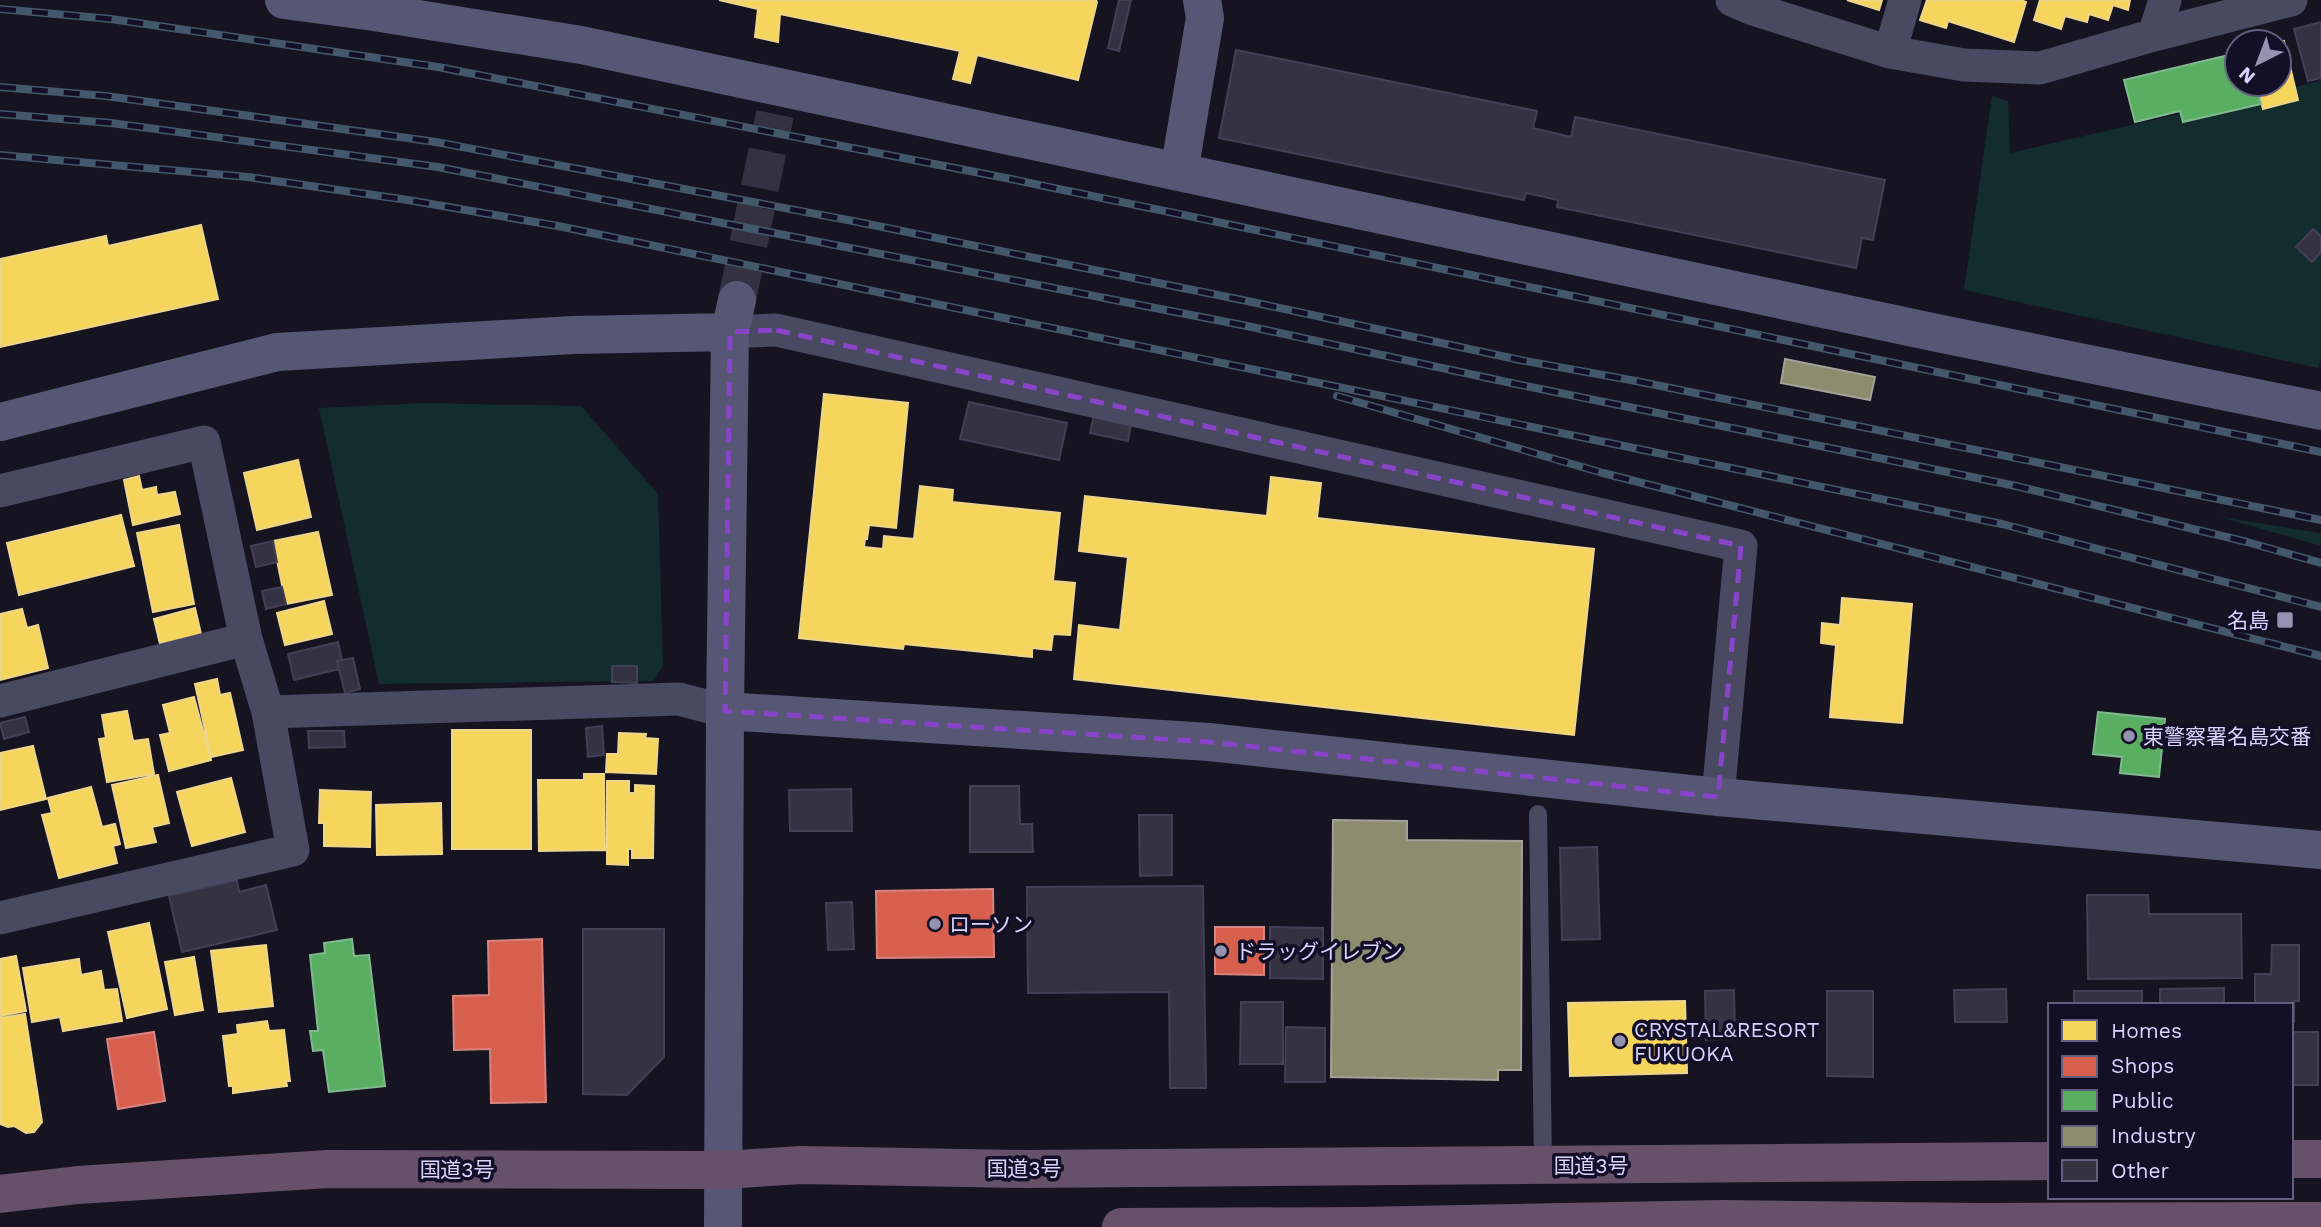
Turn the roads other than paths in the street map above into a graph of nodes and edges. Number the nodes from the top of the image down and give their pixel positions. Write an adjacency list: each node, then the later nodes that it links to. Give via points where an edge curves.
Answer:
1 (284, 0): 9 (street, via 581,45 778,101)
2 (1202, 0): 9 (street, via 1205,18)
3 (1905, 0): 8 (street)
4 (2165, 0): 7 (street)
5 (2291, 0): 7 (street)
6 (1747, 3): 8 (street)
7 (2154, 34): 8 (street, via 2040,68 1964,65)
8 (1890, 52)
9 (1179, 172): 11 (street)
10 (734, 316): 12 (street, via 573,335 277,352); 16 (street); 18 (street, via 776,330 1741,546)
11 (2321, 411)
12 (0, 422)
13 (0, 491): 14 (street, via 204,442)
14 (246, 639): 15 (street); 17 (street)
15 (0, 701)
16 (725, 711): 17 (street, via 679,699); 18 (street, via 1209,742); 26 (street)
17 (268, 712): 21 (street, via 293,850)
18 (1718, 797): 20 (street)
19 (1538, 814): 25 (lane)
20 (2321, 850)
21 (0, 918)
22 (2293, 1159): 23 (highway)
23 (2321, 1159)
24 (2048, 1161): 25 (highway, 国道3号)
25 (1543, 1165): 26 (highway, 国道3号, via 1024,1169 801,1165)
26 (723, 1170): 27 (highway, 国道3号, via 328,1169); 31 (street)
27 (0, 1194)
28 (2321, 1221): 29 (highway)
29 (1722, 1223): 30 (highway)
30 (1360, 1226): 32 (highway)
31 (723, 1227)
32 (1121, 1227)

